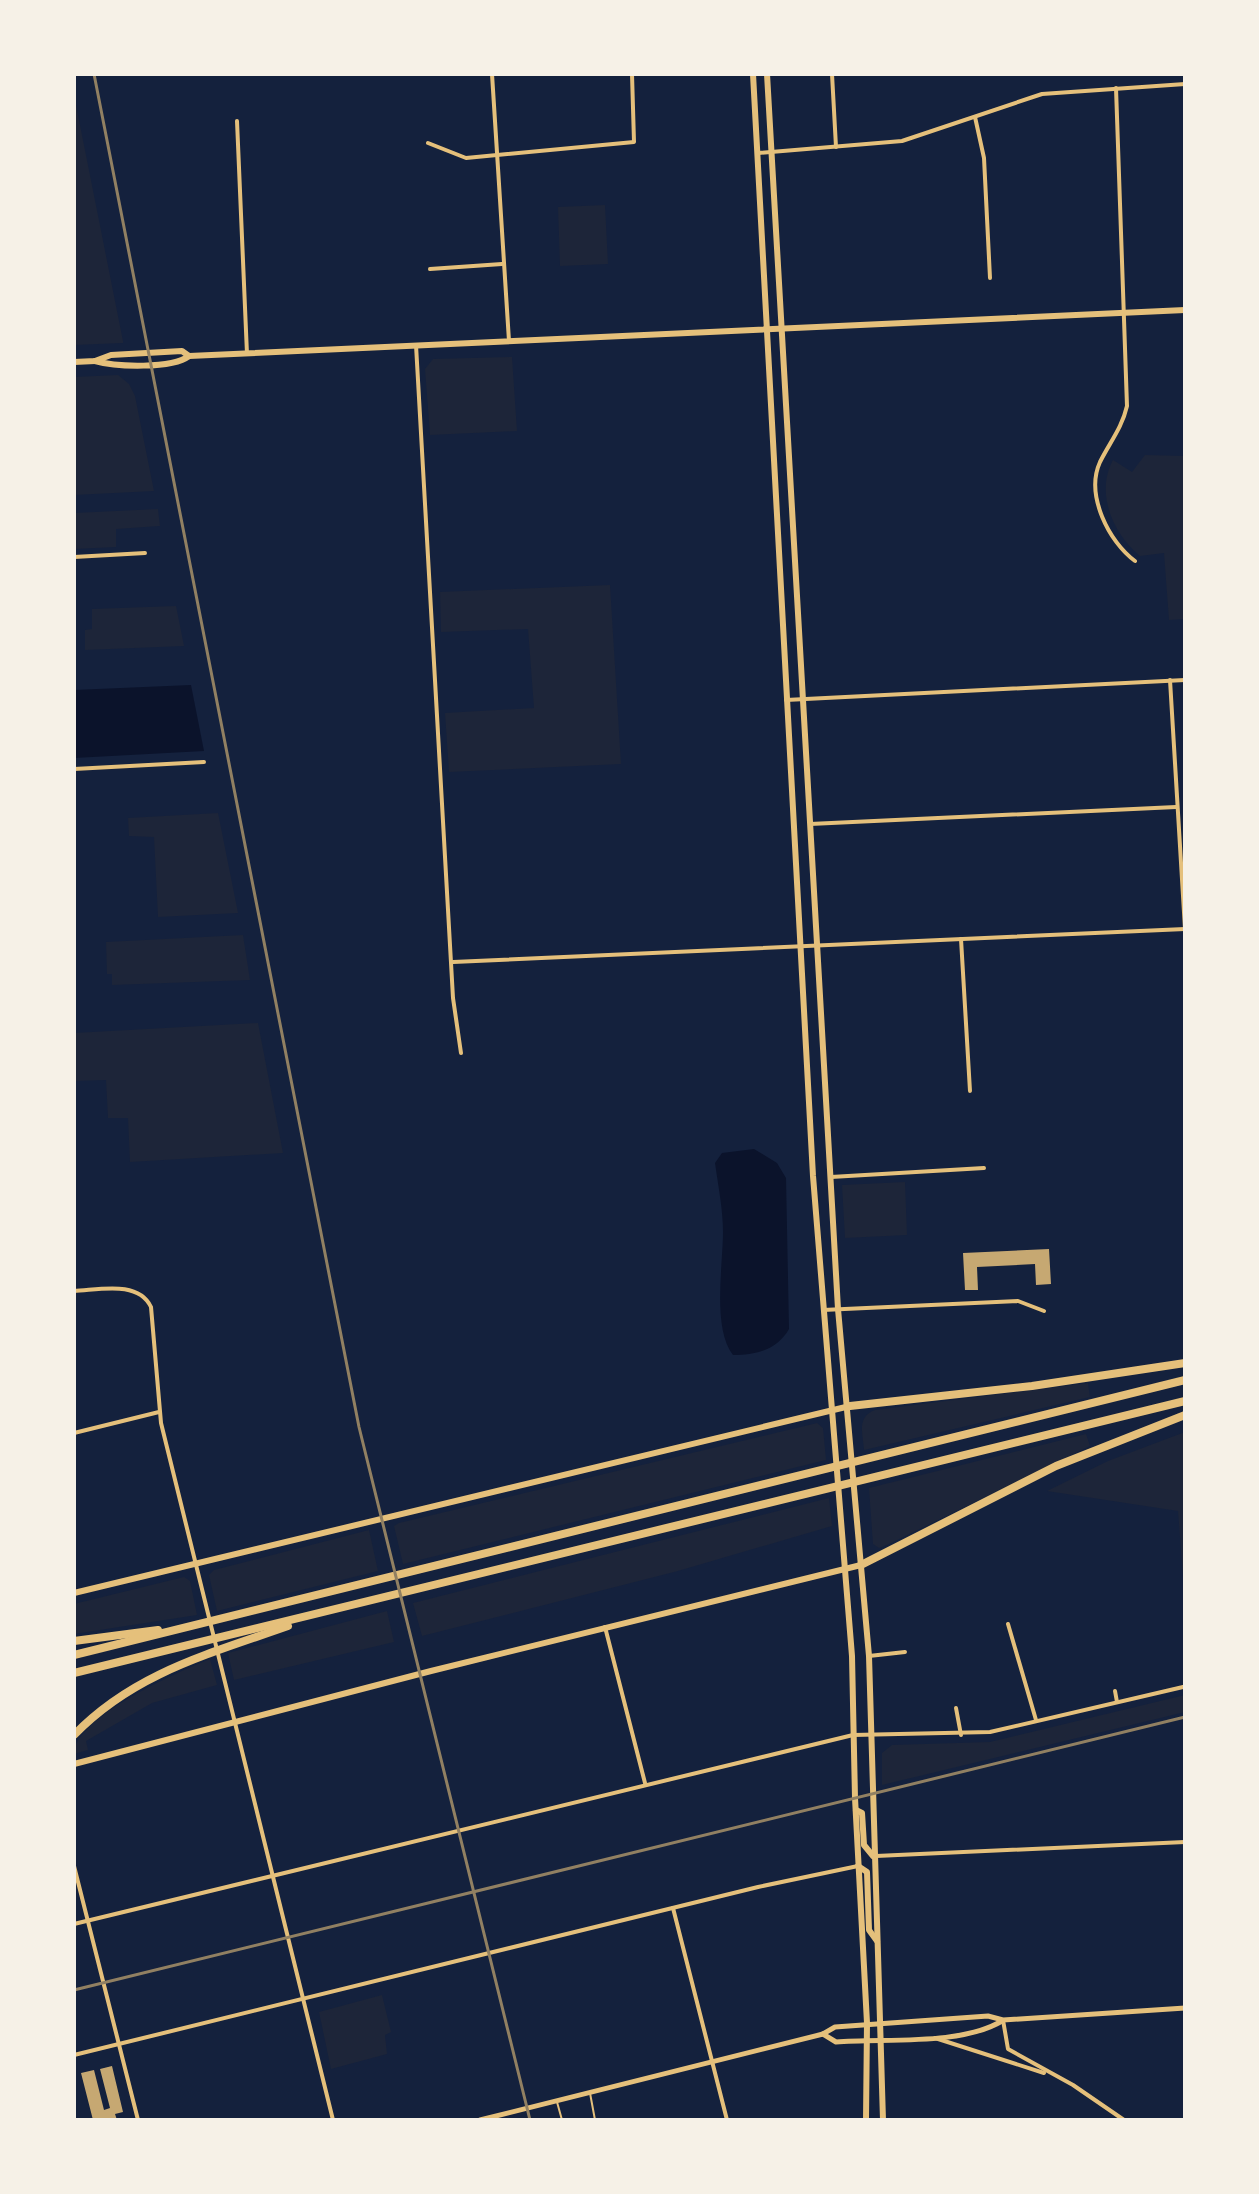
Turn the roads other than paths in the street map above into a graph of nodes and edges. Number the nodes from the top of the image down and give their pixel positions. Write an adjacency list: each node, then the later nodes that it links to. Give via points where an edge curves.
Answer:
1 (492, 74): 14 (street)
2 (632, 74): 14 (street, via 634,142)
3 (753, 74): 13 (main road)
4 (767, 74): 12 (main road)
5 (832, 74): 11 (street)
6 (1185, 84): 7 (street)
7 (1116, 88): 8 (street, via 1042,94); 19 (street)
8 (975, 117): 11 (street, via 902,141); 17 (street, via 984,158)
9 (237, 121): 24 (street)
10 (428, 143): 14 (street, via 466,158)
11 (836, 147): 12 (street)
12 (772, 151): 13 (street); 20 (main road)
13 (758, 153): 21 (main road)
14 (499, 155): 15 (street)
15 (502, 264): 16 (street); 22 (street)
16 (430, 269)
17 (990, 278)
18 (1185, 310): 19 (main road)
19 (1126, 313): 20 (main road); 28 (street, via 1127,406 1097,479 1105,526 1117,549)
20 (784, 329): 21 (main road); 32 (main road)
21 (765, 330): 22 (main road); 31 (main road)
22 (509, 341): 23 (main road)
23 (416, 345): 24 (main road); 41 (street)
24 (247, 354): 25 (main road, via 128,365)
25 (74, 362)
26 (145, 553): 27 (street)
27 (74, 557)
28 (1135, 561)
29 (1170, 680): 30 (street); 32 (street); 35 (street)
30 (1185, 680)
31 (786, 700): 32 (street); 39 (main road)
32 (801, 700): 36 (main road)
33 (204, 762): 34 (street)
34 (74, 769)
35 (1176, 807): 36 (street); 37 (street)
36 (810, 824): 40 (main road)
37 (1185, 929): 38 (street)
38 (961, 939): 40 (street); 43 (street)
39 (799, 946): 40 (street); 41 (street); 48 (main road)
40 (818, 946): 45 (main road)
41 (453, 962): 42 (street)
42 (461, 1053)
43 (970, 1091)
44 (984, 1168): 45 (street)
45 (831, 1177): 47 (main road)
46 (74, 1291): 55 (street, via 131,1290 147,1299 153,1316)
47 (838, 1309): 48 (street); 49 (street, via 1018,1301); 53 (main road)
48 (823, 1310): 54 (main road)
49 (1044, 1311)
50 (1185, 1363): 53 (highway)
51 (1185, 1380): 64 (highway)
52 (1185, 1401): 62 (highway)
53 (850, 1406): 54 (main road); 59 (main road)
54 (831, 1409): 58 (main road); 60 (main road)
55 (159, 1412): 57 (street); 58 (street)
56 (1185, 1415): 59 (highway, via 1056,1466)
57 (74, 1433)
58 (195, 1563): 61 (main road); 76 (street)
59 (861, 1565): 60 (main road); 69 (main road)
60 (845, 1566): 65 (main road); 78 (main road)
61 (74, 1593)
62 (360, 1603): 70 (highway); 77 (highway, via 197,1657 130,1688)
63 (1008, 1624): 75 (street)
64 (189, 1626): 66 (highway); 68 (highway)
65 (605, 1627): 76 (main road); 82 (street)
66 (74, 1641)
67 (905, 1652): 69 (street)
68 (74, 1655)
69 (869, 1656): 79 (main road)
70 (74, 1673)
71 (1183, 1687): 73 (street)
72 (1115, 1691): 73 (street)
73 (1117, 1702): 75 (street)
74 (956, 1708): 80 (street)
75 (1036, 1720): 80 (street)
76 (235, 1724): 81 (main road); 88 (street)
77 (74, 1735)
78 (853, 1735): 79 (street); 82 (street); 83 (main road)
79 (871, 1735): 80 (street); 85 (main road)
80 (961, 1735)
81 (74, 1764)
82 (645, 1783): 88 (street)
83 (856, 1810): 85 (main road, via 862,1813 864,1845); 87 (main road)
84 (1185, 1842): 85 (street)
85 (873, 1856): 92 (main road)
86 (74, 1866): 90 (street)
87 (858, 1866): 89 (street); 92 (main road, via 867,1872 869,1930); 97 (main road)
88 (273, 1876): 90 (street); 93 (street)
89 (673, 1908): 93 (street); 104 (street)
90 (87, 1921): 91 (street); 102 (street)
91 (74, 1924)
92 (879, 1944): 96 (main road)
93 (303, 1998): 102 (street); 110 (street)
94 (1185, 2008): 95 (street)
95 (1003, 2020): 96 (street, via 988,2016); 99 (street, via 987,2030); 105 (street, via 1008,2049)
96 (882, 2022): 97 (street); 100 (main road)
97 (867, 2023): 98 (street); 101 (main road)
98 (823, 2034): 101 (street, via 836,2042); 104 (street)
99 (933, 2037): 100 (street); 105 (street)
100 (882, 2039): 101 (street); 115 (main road)
101 (866, 2040): 114 (main road)
102 (119, 2044): 103 (street); 109 (street)
103 (74, 2055)
104 (712, 2061): 106 (street); 113 (street)
105 (1055, 2076): 116 (street)
106 (589, 2091): 107 (street); 112 (lane)
107 (556, 2100): 108 (street); 111 (lane)
108 (484, 2119)
109 (138, 2120)
110 (333, 2120)
111 (562, 2120)
112 (595, 2120)
113 (727, 2120)
114 (866, 2120)
115 (883, 2120)
116 (1124, 2120)

